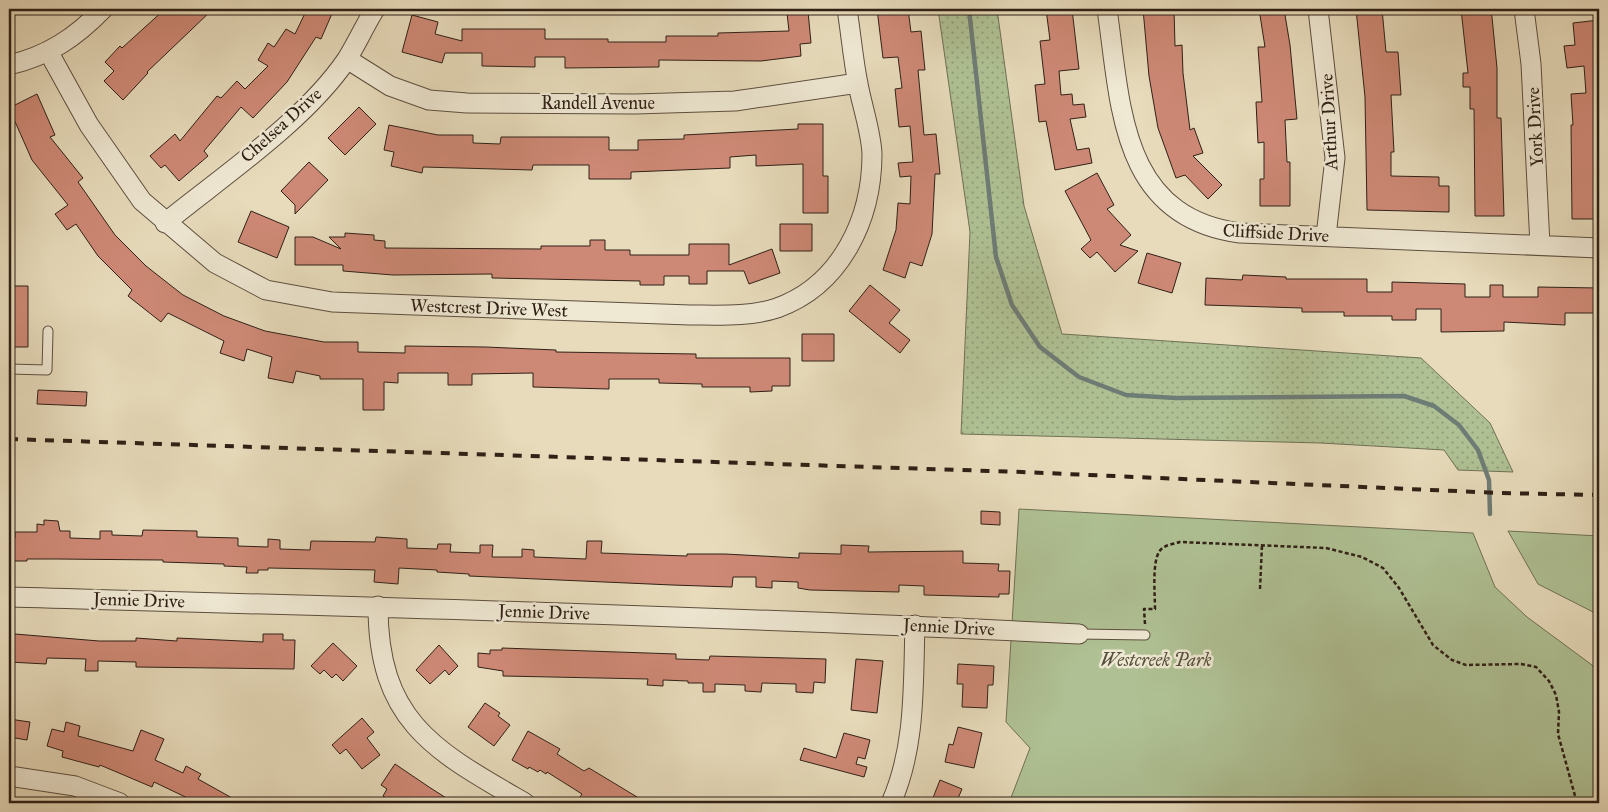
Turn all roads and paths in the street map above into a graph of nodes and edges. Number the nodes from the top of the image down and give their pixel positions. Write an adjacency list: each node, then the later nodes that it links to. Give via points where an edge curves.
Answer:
1 (103, 9): 7 (street, via 81,32)
2 (375, 9): 8 (street, Chelsea Drive)
3 (847, 9): 10 (street, Westcrest Drive West)
4 (1107, 9): 12 (street, Cliffside Drive, via 1128,142 1144,174 1160,195 1183,214 1216,230)
5 (1318, 9): 12 (street, Arthur Drive, via 1335,158)
6 (1524, 9): 13 (street, York Drive, via 1532,64)
7 (48, 51): 9 (street); 11 (street, Westcrest Drive West, via 89,125 142,201)
8 (347, 59): 10 (street, Randell Avenue, via 398,89 429,100 467,103 735,101); 11 (street, Chelsea Drive, via 291,122)
9 (9, 65)
10 (858, 84): 11 (street, Westcrest Drive West, via 872,153 870,187 854,239 838,265 812,289 776,308 733,315 690,315 332,302 266,290 215,263)
11 (165, 223)
12 (1326, 236): 13 (street, Cliffside Drive)
13 (1540, 245): 14 (street, Cliffside Drive)
14 (1599, 248)
15 (48, 331): 16 (lane, via 47,370)
16 (9, 369)
17 (1262, 545): 18 (path); 23 (path, via 1180,542 1166,546 1159,552 1156,564 1155,609 1144,609); 28 (path, via 1326,548 1362,557 1383,568 1399,588 1433,646 1452,660 1466,665 1521,664 1536,667 1556,695 1558,734)
18 (1260, 589)
19 (9, 597): 20 (street, Jennie Drive)
20 (378, 606): 21 (street, Jennie Drive); 26 (street, via 382,662 402,708 419,731 460,766)
21 (915, 625): 22 (street, Jennie Drive); 27 (street, via 912,722 899,785)
22 (1079, 634): 23 (lane)
23 (1145, 635)
24 (9, 776): 25 (street, via 75,786)
25 (120, 803)
26 (525, 803)
27 (891, 803)
28 (1578, 803)

